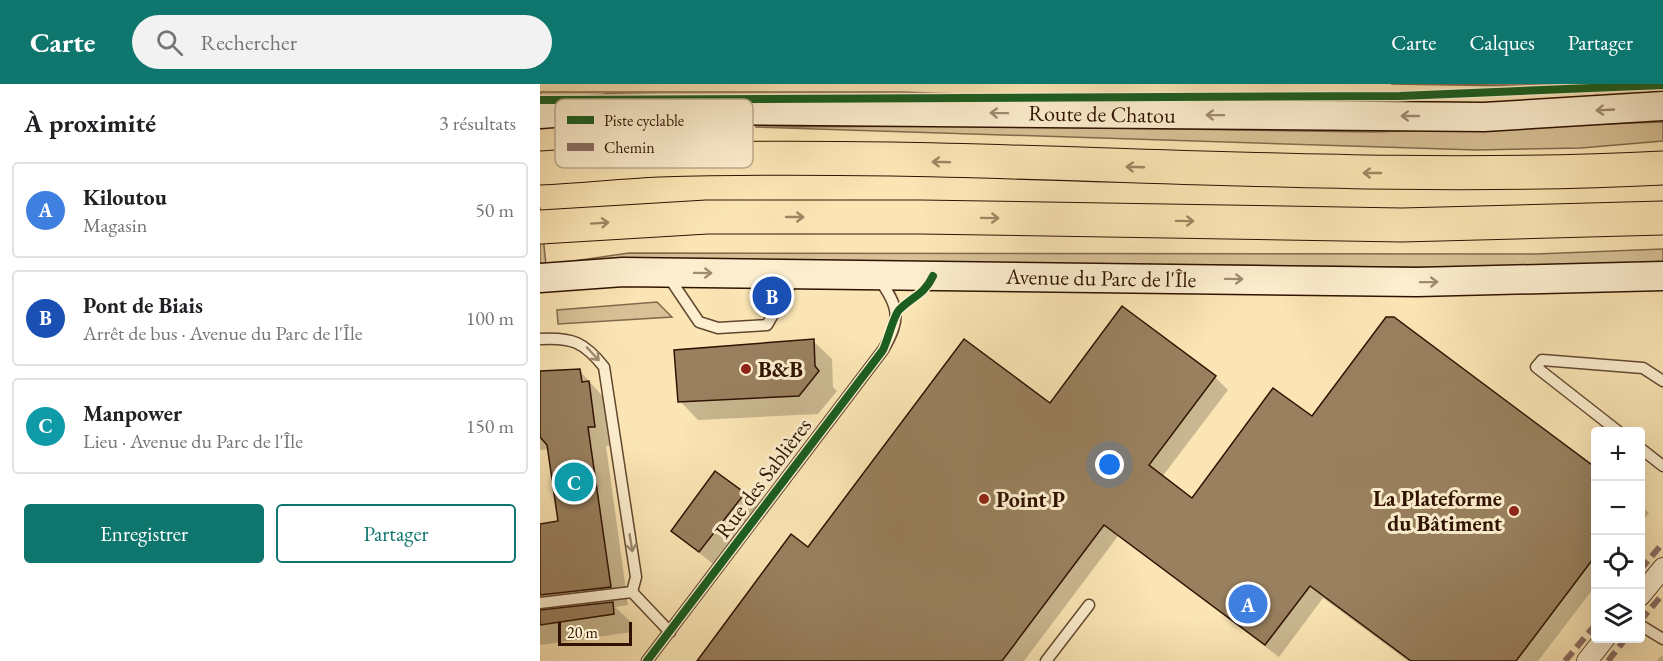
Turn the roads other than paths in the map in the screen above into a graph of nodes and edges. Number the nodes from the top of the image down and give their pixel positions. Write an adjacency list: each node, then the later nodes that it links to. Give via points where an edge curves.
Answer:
1 (1663, 106): 2 (street, Route de Chatou, one-way to 2, via 1484,117)
2 (753, 110)
3 (555, 113): 4 (street, Route de Chatou, one-way to 4)
4 (540, 114)
5 (753, 160): 8 (highway, one-way to 5, via 1573,173 1346,173)
6 (555, 167): 7 (highway, one-way to 7)
7 (540, 168)
8 (1663, 168)
9 (1663, 218): 10 (highway, one-way to 9, via 707,217 1402,225)
10 (542, 227)
11 (666, 273): 12 (street, Avenue du Parc de l'Île, one-way to 12); 12 (lane, via 699,322 718,328 767,325); 14 (street, Avenue du Parc de l'Île)
12 (796, 274): 13 (street, Avenue du Parc de l'Île)
13 (875, 275): 15 (street, Avenue du Parc de l'Île, one-way to 15); 27 (lane, Rue des Sablières, via 891,296 897,312 890,338)
14 (540, 278)
15 (1656, 282)
16 (540, 339): 23 (lane, one-way to 23, via 569,339 584,344 604,367 636,577)
17 (1663, 381): 18 (lane, via 1643,368 1542,360 1536,367)
18 (1613, 427)
19 (1645, 451): 20 (lane)
20 (1663, 466)
21 (1663, 568): 22 (street)
22 (1645, 591)
23 (632, 592): 24 (lane); 27 (lane)
24 (540, 603)
25 (1089, 605): 31 (lane)
26 (1645, 628): 28 (lane)
27 (670, 632): 30 (lane, Rue des Sablières)
28 (1663, 639)
29 (1602, 643): 32 (street)
30 (647, 661)
31 (1046, 661)
32 (1587, 661)

